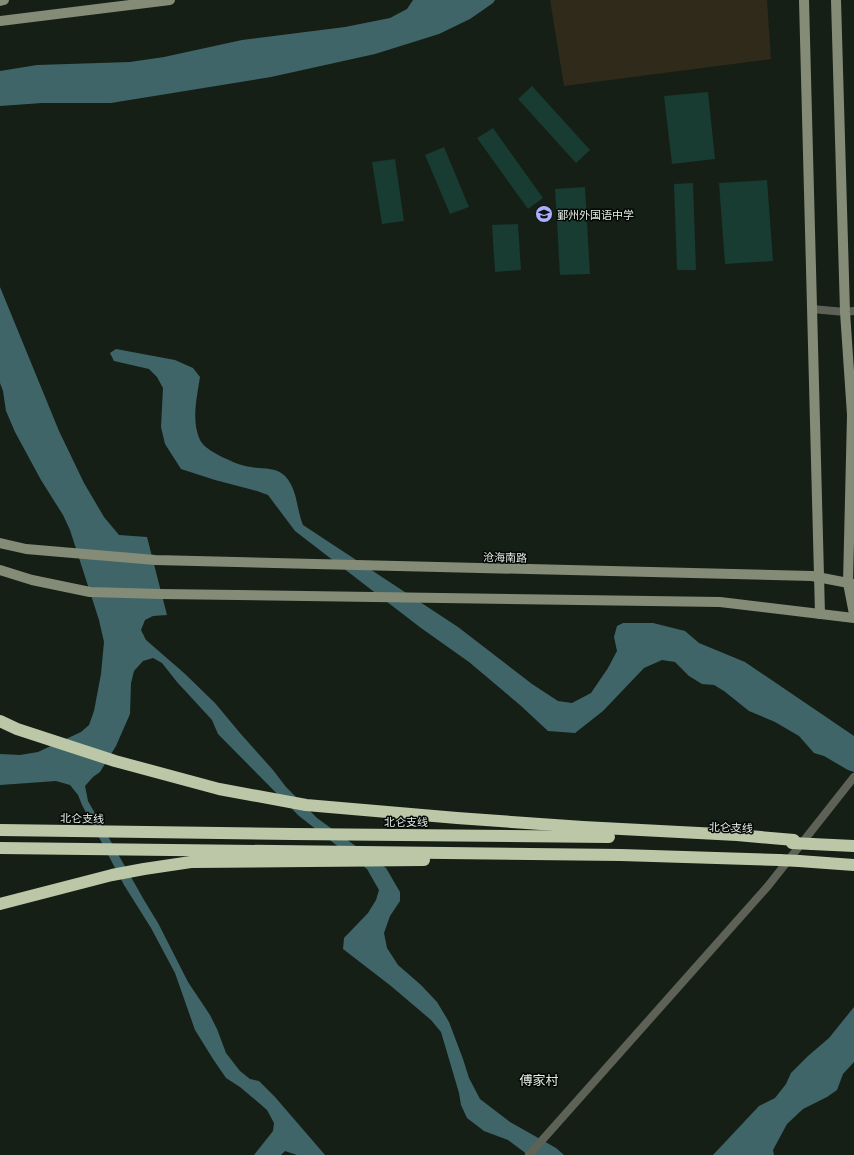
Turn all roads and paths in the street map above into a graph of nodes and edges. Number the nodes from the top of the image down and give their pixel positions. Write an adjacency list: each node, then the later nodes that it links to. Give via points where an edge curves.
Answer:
1 (0, 0): 2 (main road)
2 (4, 0)
3 (170, 0): 6 (main road)
4 (804, 0): 7 (main road)
5 (836, 0): 8 (main road)
6 (0, 21)
7 (812, 310): 8 (street); 11 (main road)
8 (849, 311): 12 (main road, via 852,415)
9 (0, 543): 11 (main road, 沧海南路, via 26,549 155,560)
10 (0, 570): 13 (main road, via 32,580 90,592 720,602)
11 (819, 578): 12 (main road, 沧海南路); 13 (main road)
12 (851, 584): 14 (main road)
13 (820, 614): 15 (main road)
14 (854, 614)
15 (854, 618)
16 (0, 721): 19 (highway, via 115,761 219,789 306,805)
17 (854, 777): 25 (street, via 768,886)
18 (0, 830): 19 (highway, 北仑支线, via 579,836)
19 (793, 841): 20 (highway, 北仑支线, bridge)
20 (854, 845)
21 (0, 848): 22 (highway)
22 (621, 855): 23 (highway, bridge); 24 (highway, via 459,860 191,862 112,875)
23 (854, 865)
24 (0, 904)
25 (529, 1155)

